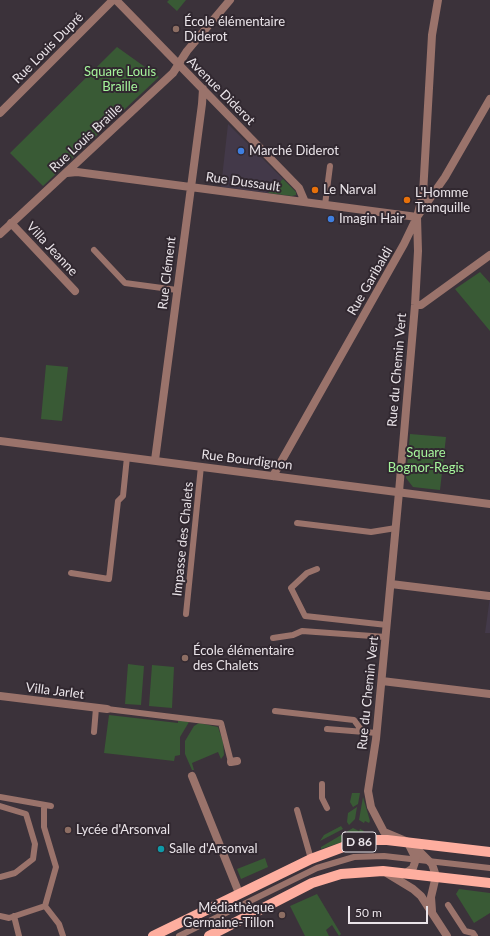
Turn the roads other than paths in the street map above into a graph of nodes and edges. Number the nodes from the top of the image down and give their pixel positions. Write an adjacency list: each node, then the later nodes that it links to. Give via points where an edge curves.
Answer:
1 (114, 0): 4 (street, Avenue Diderot); 7 (street, Rue Louis Dupré)
2 (230, 0): 4 (street, Rue Louis Braille)
3 (438, 0): 13 (street, Rue du Chemin Vert, via 432,35 423,194)
4 (178, 65): 5 (street, Avenue Diderot); 9 (street, Rue Louis Braille, via 173,73)
5 (203, 89): 10 (street, Rue Clément); 11 (street, Avenue Diderot, via 299,188)
6 (490, 99): 13 (street, Rue Garibaldi, via 445,177)
7 (0, 113)
8 (330, 166): 12 (lane)
9 (67, 173): 10 (street, Rue Dussault, via 76,172); 14 (street, Rue Louis Braille)
10 (190, 188): 11 (street, Rue Dussault); 18 (street, Rue Clément)
11 (305, 202): 12 (street, Rue Dussault)
12 (325, 205): 13 (street, Rue Dussault)
13 (417, 217): 20 (street, Rue du Chemin Vert); 25 (street, Rue Garibaldi)
14 (11, 223): 15 (street, Rue Louis Braille); 19 (street, Villa Jeanne)
15 (0, 234)
16 (94, 250): 18 (lane, via 125,283)
17 (490, 255): 20 (street, via 421,305)
18 (177, 290): 23 (street, Rue Clément)
19 (75, 291)
20 (415, 305): 26 (street, Rue du Chemin Vert)
21 (0, 441): 22 (street, Rue Bourdignon)
22 (127, 457): 23 (street, Rue Bourdignon); 31 (lane, via 123,496 118,501 109,579)
23 (155, 460): 24 (street, Rue Bourdignon)
24 (201, 466): 25 (street, Rue Bourdignon); 34 (lane, Impasse des Chalets)
25 (273, 476): 26 (street, Rue Bourdignon)
26 (399, 492): 27 (street, Rue Bourdignon); 29 (street, Rue du Chemin Vert)
27 (490, 504)
28 (297, 523): 29 (lane, via 371,532)
29 (396, 528): 32 (street, Rue du Chemin Vert)
30 (317, 569): 35 (lane, via 307,573 291,588 305,616)
31 (71, 574)
32 (391, 584): 33 (street); 35 (street, Rue du Chemin Vert)
33 (489, 596)
34 (186, 614)
35 (387, 625): 36 (street, Rue du Chemin Vert)
36 (386, 637): 37 (lane, via 302,631 293,636); 38 (street, Rue du Chemin Vert)
37 (273, 638)
38 (382, 681): 39 (street); 47 (street, Rue du Chemin Vert)
39 (490, 694)
40 (0, 696): 41 (street, Villa Jarlet)
41 (96, 708): 42 (street, Villa Jarlet); 45 (lane)
42 (107, 709): 48 (lane, via 221,723)
43 (275, 711): 46 (lane, via 354,720)
44 (327, 728): 46 (lane)
45 (94, 732)
46 (362, 732): 47 (lane)
47 (377, 732): 57 (street, Rue du Chemin Vert, via 368,791 371,808 384,832)
48 (234, 761)
49 (192, 776): 69 (street)
50 (322, 784): 55 (lane, via 322,798)
51 (0, 797): 53 (lane)
52 (0, 806): 67 (lane, via 26,814 35,844 33,859 15,873)
53 (44, 806): 54 (lane); 71 (lane, via 44,827 56,867)
54 (51, 806)
55 (327, 808)
56 (297, 810): 59 (lane)
57 (408, 842): 58 (main road, D 86); 59 (main road, D 86, via 369,840 334,849); 60 (street); 61 (street, Rue du Chemin Vert)
58 (490, 852)
59 (311, 859): 69 (main road, D 86)
60 (416, 859): 61 (lane); 65 (street, via 413,868); 78 (lane, via 354,857 332,863)
61 (429, 861): 62 (lane); 66 (street, Rue du Chemin Vert)
62 (441, 862): 63 (lane); 66 (lane)
63 (490, 868)
64 (383, 871): 65 (main road, D 86); 72 (street, via 413,888); 79 (main road, D 86, via 326,877)
65 (406, 873): 66 (main road, D 86)
66 (436, 876): 68 (main road, D 86); 72 (street, via 431,897)
67 (0, 877)
68 (490, 883)
69 (239, 893): 77 (main road, D 86)
70 (448, 904): 81 (lane, via 465,931)
71 (45, 906): 74 (lane); 76 (lane, via 59,924)
72 (432, 912): 80 (street)
73 (0, 916): 74 (lane)
74 (14, 916): 75 (lane)
75 (19, 936)
76 (64, 936)
77 (153, 936)
78 (179, 936)
79 (209, 936)
80 (447, 936)
81 (475, 936)

